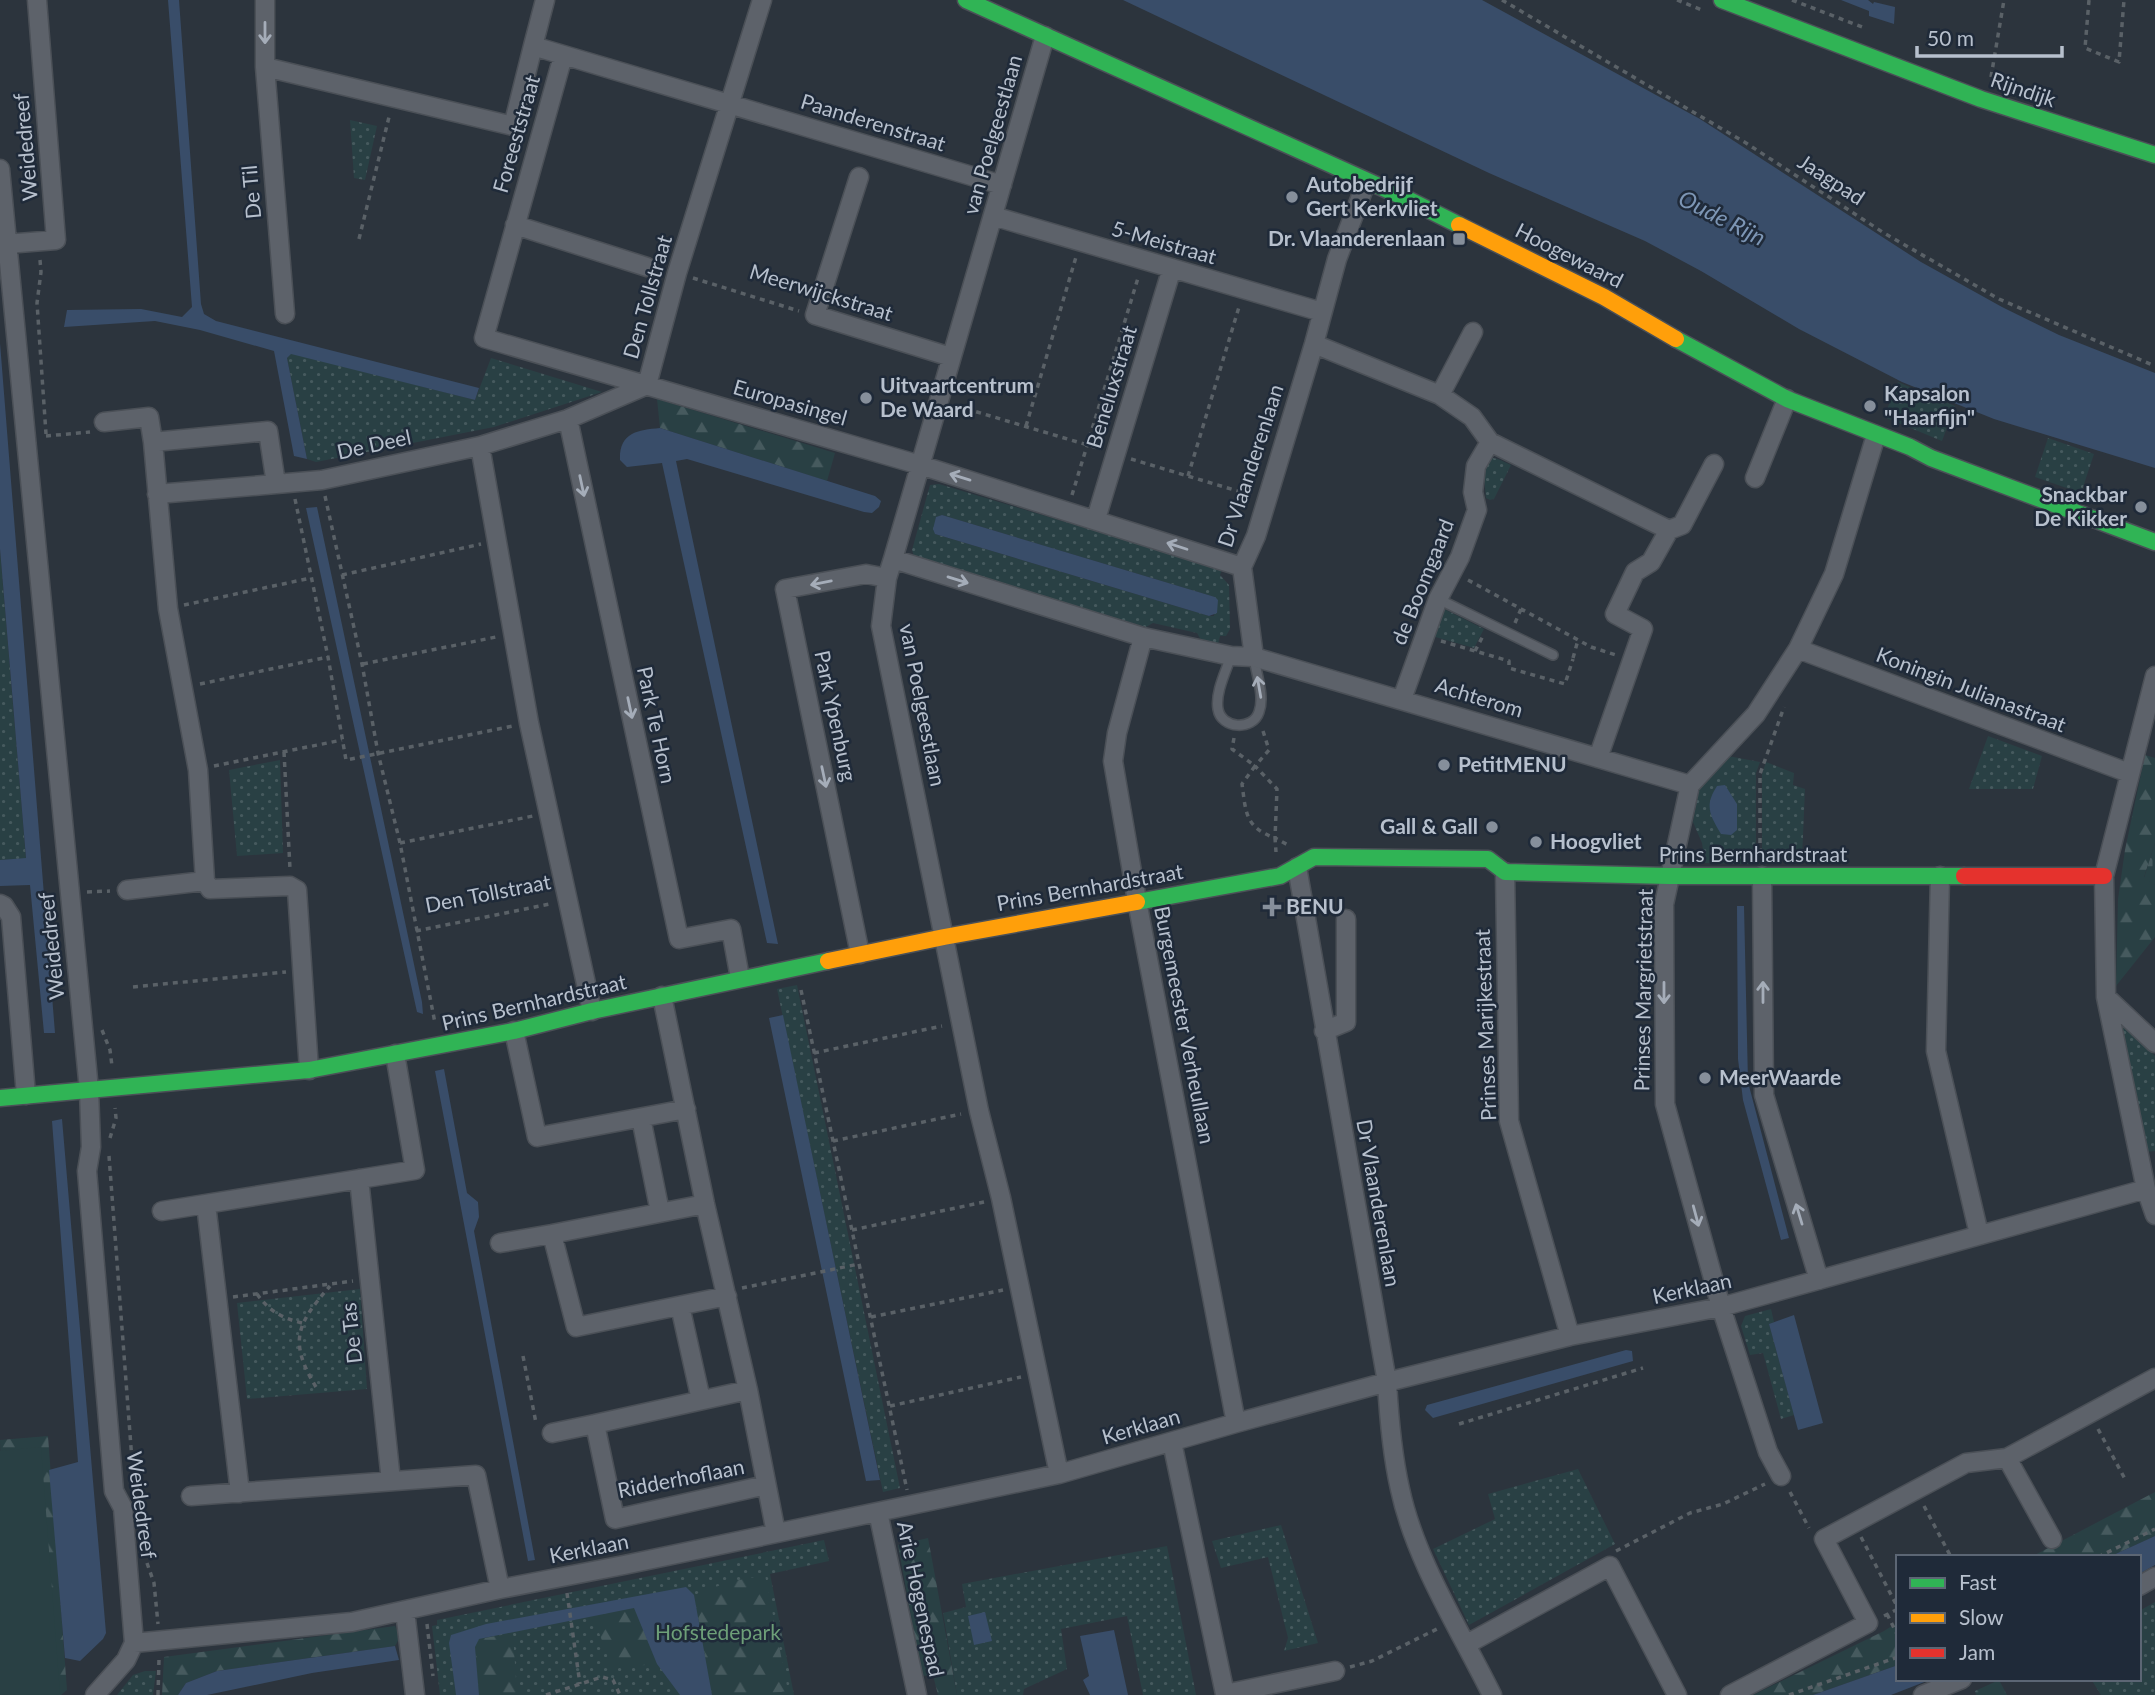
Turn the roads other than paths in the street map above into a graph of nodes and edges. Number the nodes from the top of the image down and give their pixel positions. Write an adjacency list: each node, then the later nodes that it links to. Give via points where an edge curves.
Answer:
1 (37, 0): 19 (street, Weidedreef, via 56,240)
2 (265, 0): 10 (street, De Til, one-way to 10)
3 (545, 0): 8 (street, Foreeststraat)
4 (762, 0): 11 (street, Den Tollstraat)
5 (966, 0): 7 (street, Hoogewaard)
6 (1722, 0): 12 (street, Rijndijk, via 1980,99)
7 (1045, 36): 15 (street, Hoogewaard); 16 (street, van Poelgeestlaan)
8 (533, 46): 9 (street, Foreeststraat); 10 (street, via 513,126)
9 (563, 56): 11 (street, Foreeststraat); 18 (street, Foreeststraat)
10 (265, 67): 23 (street, De Til)
11 (731, 104): 16 (street, Paanderenstraat); 28 (street, Den Tollstraat)
12 (2155, 155)
13 (0, 169): 19 (street, Weidedreef)
14 (859, 177): 27 (street, Meerwijckstraat, via 815,315)
15 (1366, 183): 22 (street, Dr Vlaanderenlaan); 30 (street, Hoogewaard, via 1604,297)
16 (1002, 185): 17 (street, van Poelgeestlaan)
17 (993, 216): 21 (street, 5-Meistraat); 27 (street, van Poelgeestlaan)
18 (515, 225): 20 (street, Foreeststraat); 25 (street, Foreeststraat)
19 (6, 244): 81 (street, Weidedreef)
20 (647, 267)
21 (1172, 268): 22 (street, 5-Meistraat); 42 (street, Beneluxstraat)
22 (1322, 312): 26 (street, Dr Vlaanderenlaan)
23 (285, 314)
24 (1473, 332): 29 (street)
25 (484, 338): 28 (street, Europasingel)
26 (1314, 344): 29 (street); 46 (street, Dr Vlaanderenlaan, via 1256,536)
27 (951, 357): 38 (street, van Poelgeestlaan)
28 (647, 385): 31 (street, Den Tollstraat); 38 (street, Europasingel)
29 (1440, 395): 35 (street, via 1472,417)
30 (1787, 399): 33 (street, Hoogewaard); 39 (street)
31 (568, 419): 36 (street, Den Tollstraat); 72 (street, Park Te Horn, one-way to 72, via 678,939 731,929)
32 (104, 422): 34 (street, via 149,417)
33 (1877, 435): 44 (street, Hoogewaard); 50 (street, via 1834,574)
34 (153, 442): 40 (street, via 268,431); 41 (street)
35 (1490, 442): 43 (street); 48 (street, de Boomgaard, via 1476,466 1473,492 1477,510)
36 (480, 446): 40 (street, De Deel); 75 (street, Den Tollstraat, via 529,723)
37 (1714, 464): 43 (street, via 1682,525)
38 (920, 465): 42 (street, Europasingel, one-way to 38); 45 (street, van Poelgeestlaan)
39 (1755, 478)
40 (284, 484): 41 (street, De Deel)
41 (157, 494): 65 (street, via 168,609 198,769)
42 (1096, 519): 46 (street, Europasingel, one-way to 42)
43 (1669, 530): 56 (street, via 1651,562 1635,572 1615,614 1643,629)
44 (2155, 542)
45 (892, 559): 47 (street, van Poelgeestlaan); 49 (street, one-way to 49)
46 (1242, 567): 53 (street, Dr Vlaanderenlaan)
47 (887, 578): 70 (street, van Poelgeestlaan, via 881,626); 71 (street, Park Ypenburg, one-way to 71, via 866,573 785,589)
48 (1438, 599): 51 (lane); 55 (street, de Boomgaard)
49 (1143, 637): 52 (street); 67 (street, Burgemeester Verheullaan, via 1113,761)
50 (1798, 649): 57 (street, Koningin Julianastraat); 58 (street, via 1756,713)
51 (1553, 655)
52 (1231, 656): 53 (street); 53 (lane, Dr Vlaanderenlaan, one-way to 53, via 1217,700 1218,713 1236,726 1247,725 1258,716 1262,702)
53 (1254, 657): 55 (street, Achterom)
54 (2155, 676): 57 (street)
55 (1402, 699): 56 (street, Achterom)
56 (1598, 758): 58 (street, Achterom)
57 (2129, 773): 64 (street)
58 (1690, 785): 61 (street, Prinses Margrietstraat)
59 (1297, 867): 60 (street, Prins Bernhardstraat, via 1314,858 1488,859); 67 (street, Prins Bernhardstraat, via 1280,876); 77 (street, Dr Vlaanderenlaan)
60 (1505, 872): 61 (street, Prins Bernhardstraat); 100 (street, Prinses Marijkestraat, via 1509,1121)
61 (1669, 876): 62 (street, Prins Bernhardstraat); 99 (street, Prinses Margrietstraat, one-way to 99, via 1664,904 1665,1104)
62 (1761, 876): 63 (street, Prins Bernhardstraat); 96 (street, one-way to 62, via 1764,1095)
63 (1940, 876): 64 (street, Prins Bernhardstraat); 94 (street, via 1936,1051)
64 (2104, 876): 74 (street)
65 (205, 881): 66 (street); 80 (street, via 210,889 290,886 297,890)
66 (127, 890)
67 (1137, 901): 70 (street, Prins Bernhardstraat); 105 (street, Burgemeester Verheullaan)
68 (0, 904): 82 (street, via 11,917)
69 (1346, 919): 77 (street, via 1346,1022)
70 (944, 937): 71 (street, Prins Bernhardstraat); 110 (street, van Poelgeestlaan)
71 (860, 954): 72 (street, Prins Bernhardstraat)
72 (740, 978): 73 (street, Prins Bernhardstraat)
73 (662, 996): 75 (street, Prins Bernhardstraat); 84 (street, Ridderhoflaan)
74 (2106, 997): 78 (street); 87 (street)
75 (592, 1011): 76 (street, Prins Bernhardstraat)
76 (514, 1031): 79 (street, Prins Bernhardstraat); 85 (street, via 537,1137)
77 (1324, 1031): 102 (street, Dr Vlaanderenlaan)
78 (2155, 1043)
79 (395, 1054): 80 (street, Prins Bernhardstraat); 86 (street, via 415,1170)
80 (309, 1070): 81 (street, Prins Bernhardstraat)
81 (89, 1090): 82 (street, Prins Bernhardstraat); 121 (street, Weidedreef, via 87,1171 114,1491 122,1508)
82 (26, 1095): 83 (street, Prins Bernhardstraat)
83 (0, 1098)
84 (686, 1109): 85 (street); 89 (street, Ridderhoflaan)
85 (641, 1118): 91 (street)
86 (359, 1180): 88 (street); 112 (street, De Tas)
87 (2146, 1189): 92 (street); 94 (street, Kerklaan)
88 (205, 1204): 90 (street); 114 (street)
89 (705, 1204): 91 (street); 97 (street, Ridderhoflaan)
90 (162, 1211)
91 (660, 1212): 93 (street)
92 (2155, 1215)
93 (552, 1234): 95 (street); 98 (street, via 576,1327)
94 (1979, 1234): 96 (street, Kerklaan)
95 (500, 1243)
96 (1819, 1280): 99 (street, Kerklaan)
97 (726, 1294): 98 (street); 103 (street, Ridderhoflaan)
98 (680, 1306): 104 (street)
99 (1721, 1307): 100 (street, Kerklaan); 111 (street, Prinses Margrietstraat, via 1768,1452)
100 (1570, 1336): 102 (street, Kerklaan)
101 (2155, 1378): 109 (street)
102 (1387, 1382): 105 (street, Kerklaan); 122 (street, Dr Vlaanderenlaan, via 1390,1439 1400,1492 1426,1568)
103 (748, 1390): 104 (street); 113 (street, Ridderhoflaan)
104 (701, 1400): 106 (street)
105 (1236, 1423): 108 (street, Kerklaan)
106 (595, 1424): 107 (street); 113 (street, Ridderhoflaan, via 615,1519)
107 (552, 1433)
108 (1172, 1442): 110 (street, Kerklaan); 123 (street, via 1225,1694)
109 (2007, 1458): 118 (street); 130 (street, via 1966,1462 1824,1539 1868,1623)
110 (1059, 1474): 116 (street, Kerklaan)
111 (1781, 1476)
112 (391, 1481): 114 (street); 119 (street, via 476,1475)
113 (766, 1485): 117 (street, Ridderhoflaan)
114 (240, 1493): 115 (street)
115 (191, 1496)
116 (878, 1513): 117 (street, Kerklaan); 127 (street, Arie Hogenespad)
117 (776, 1533): 119 (street, Kerklaan)
118 (2052, 1539)
119 (500, 1589): 120 (street, Kerklaan)
120 (405, 1611): 121 (street, Kerklaan, via 352,1622); 126 (street)
121 (134, 1643): 125 (street, via 126,1660)
122 (1466, 1644): 128 (street, Dr Vlaanderenlaan); 129 (street, via 1610,1566)
123 (1335, 1671)
124 (1957, 1681): 131 (street)
125 (95, 1695)
126 (415, 1695)
127 (917, 1695)
128 (1492, 1695)
129 (1677, 1695)
130 (1730, 1695)
131 (1923, 1695)

